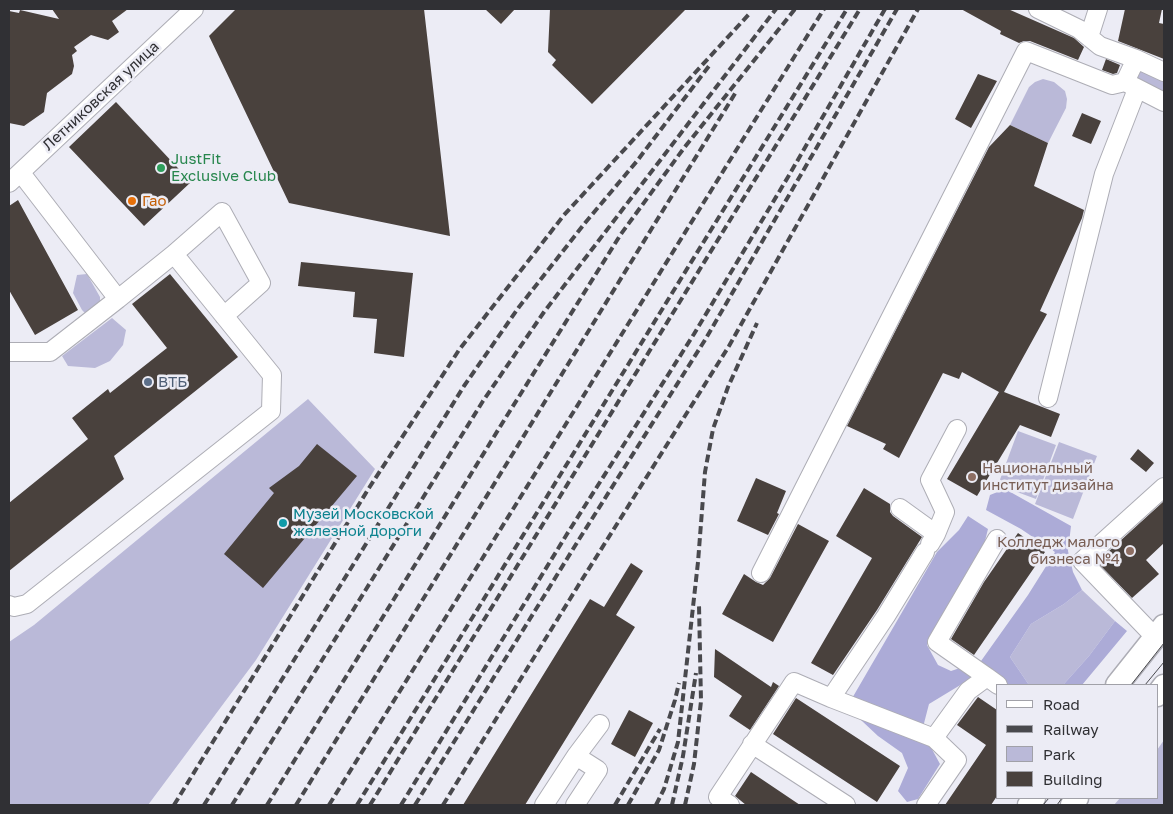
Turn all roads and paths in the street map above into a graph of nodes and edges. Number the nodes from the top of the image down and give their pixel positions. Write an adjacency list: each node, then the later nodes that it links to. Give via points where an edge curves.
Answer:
1 (194, 9): 9 (street, Летниковская улица)
2 (1038, 9): 4 (street, via 1079,29)
3 (1098, 9): 4 (street)
4 (1089, 38): 5 (street, via 1100,46)
5 (1136, 59): 6 (street); 7 (street)
6 (1164, 72)
7 (1131, 85): 8 (street); 14 (street, via 1104,174); 20 (street, via 1112,85 1026,52)
8 (1164, 102)
9 (13, 178): 11 (street)
10 (174, 254): 11 (street); 12 (street); 12 (street, via 222,212 261,283)
11 (118, 299): 13 (street, via 50,352)
12 (224, 316): 21 (street, via 272,375 271,411 27,604)
13 (9, 352)
14 (1048, 398)
15 (957, 429): 18 (street, via 930,480 945,512)
16 (1164, 487): 22 (street, via 1082,561)
17 (900, 508): 18 (street)
18 (936, 534): 25 (street)
19 (997, 539): 23 (street, via 937,642)
20 (761, 573)
21 (9, 605)
22 (1160, 631): 24 (main road)
23 (992, 681): 27 (street, via 968,691)
24 (1118, 684)
25 (831, 698): 27 (street); 28 (street, via 794,682)
26 (600, 724): 29 (street)
27 (934, 738): 34 (street, via 957,760)
28 (752, 744): 32 (street, via 718,797); 33 (street)
29 (576, 756): 30 (street); 31 (street, via 598,770)
30 (544, 805)
31 (575, 805)
32 (730, 805)
33 (846, 805)
34 (926, 805)

